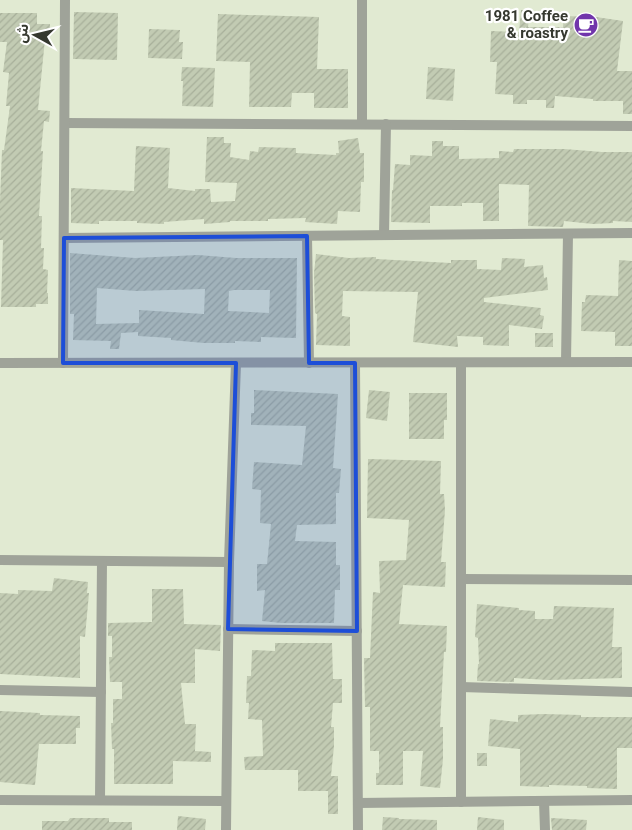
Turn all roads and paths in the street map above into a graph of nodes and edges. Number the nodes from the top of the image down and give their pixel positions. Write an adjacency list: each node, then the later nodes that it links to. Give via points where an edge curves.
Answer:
1 (65, 0): 3 (street)
2 (362, 0): 4 (street)
3 (64, 122): 4 (street); 11 (street)
4 (362, 124): 5 (street)
5 (386, 124): 6 (street); 9 (street)
6 (632, 126)
7 (568, 234): 8 (street); 9 (street); 12 (street)
8 (632, 234)
9 (384, 235): 10 (street)
10 (306, 236): 11 (street); 17 (street)
11 (64, 238): 15 (street)
12 (566, 362): 13 (street); 19 (street)
13 (632, 362)
14 (0, 363): 15 (street)
15 (63, 363): 16 (street)
16 (236, 363): 17 (street); 22 (street)
17 (310, 363): 18 (street)
18 (355, 363): 19 (street); 26 (street)
19 (461, 363): 23 (street)
20 (0, 560): 21 (street)
21 (102, 561): 22 (street); 29 (street)
22 (229, 562): 25 (street)
23 (461, 579): 24 (street); 27 (street)
24 (632, 580)
25 (228, 629): 26 (street); 34 (street)
26 (357, 631): 37 (street)
27 (461, 687): 30 (street); 36 (street)
28 (0, 690): 29 (street)
29 (101, 692): 32 (street)
30 (632, 692)
31 (0, 800): 32 (street)
32 (100, 800): 34 (street)
33 (632, 800): 35 (street)
34 (225, 801): 38 (street)
35 (544, 801): 36 (street); 40 (street)
36 (461, 802): 37 (street)
37 (358, 803): 39 (street)
38 (226, 830)
39 (358, 830)
40 (545, 830)

